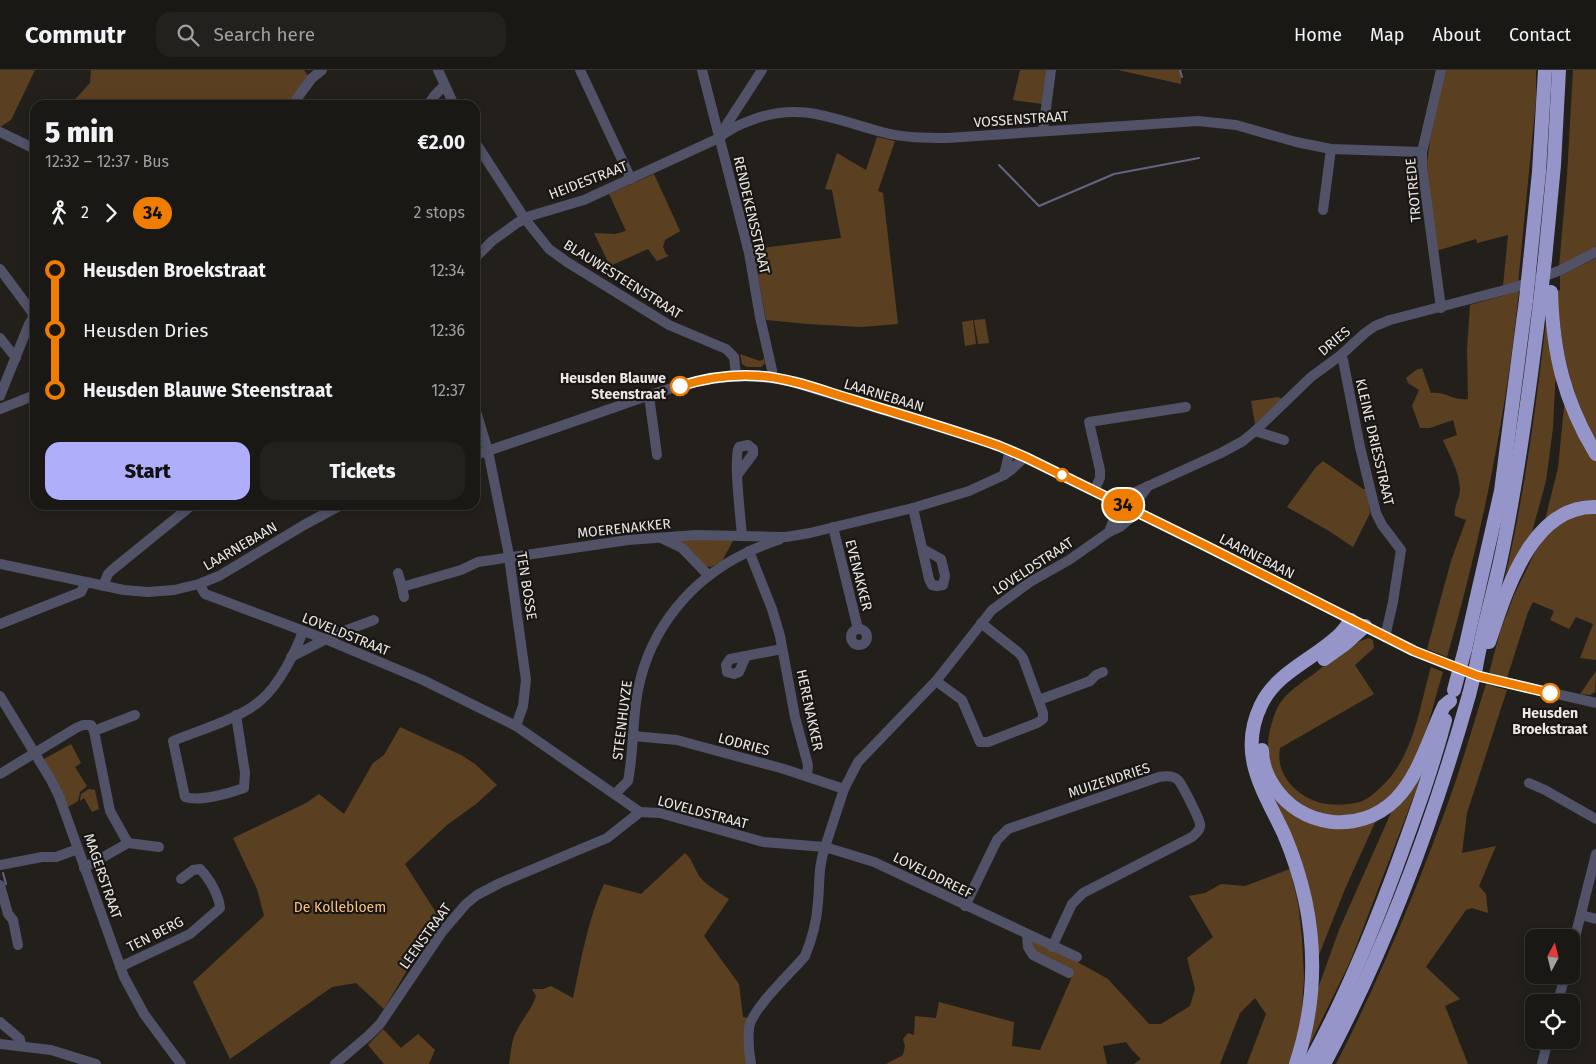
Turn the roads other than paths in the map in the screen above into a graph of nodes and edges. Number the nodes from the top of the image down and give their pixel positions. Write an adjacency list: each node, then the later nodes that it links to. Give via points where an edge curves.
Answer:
1 (322, 70): 10 (street)
2 (438, 70): 11 (street)
3 (580, 70): 22 (street)
4 (702, 70): 17 (street, RENDEKENSSTRAAT)
5 (762, 70): 17 (street)
6 (1051, 70): 15 (street)
7 (1441, 70): 21 (street, TROTREDE)
8 (1545, 70): 92 (highway, bridge, via 1526,300 1500,491)
9 (1559, 70): 28 (highway, bridge)
10 (310, 74): 12 (street)
11 (444, 86): 13 (street); 14 (street)
12 (295, 100)
13 (431, 100)
14 (451, 100)
15 (1043, 131): 17 (street, VOSSENSTRAAT, via 919,138 882,132 834,117 793,111 757,118); 19 (street, VOSSENSTRAAT, via 1180,121 1220,122)
16 (0, 132): 18 (street)
17 (719, 138): 22 (street, HEIDESTRAAT); 37 (street, RENDEKENSSTRAAT, via 749,253)
18 (30, 147)
19 (1331, 149): 21 (street, VOSSENSTRAAT); 23 (street)
20 (480, 150): 24 (street, BLAUWESTEENSTRAAT)
21 (1422, 152): 29 (street, TROTREDE)
22 (631, 179): 24 (street, HEIDESTRAAT, via 584,200)
23 (1323, 210)
24 (525, 219): 26 (street, HEIDESTRAAT); 35 (street, BLAUWESTEENSTRAAT, via 543,243 567,262 669,325 730,352)
25 (1596, 252): 29 (street, DRIES, via 1516,287)
26 (480, 253)
27 (0, 269): 30 (street)
28 (1546, 293): 49 (highway, via 1560,372 1579,423); 88 (highway, via 1517,476)
29 (1441, 308): 34 (street, DRIES, via 1375,326)
30 (30, 309)
31 (30, 323): 33 (street)
32 (0, 338): 33 (street)
33 (16, 358): 36 (street)
34 (1339, 360): 44 (street, DRIES, via 1311,377); 83 (street, KLEINE DRIESSTRAAT, via 1376,513 1401,550)
35 (736, 373): 37 (street, LAARNEBAAN); 39 (street, LAARNEBAAN)
36 (4, 377): 38 (street)
37 (772, 378): 46 (street, LAARNEBAAN)
38 (0, 396)
39 (649, 396): 47 (street, LAARNEBAAN); 50 (street)
40 (30, 397): 42 (street)
41 (1186, 407): 55 (street, via 1089,422 1100,470)
42 (0, 409)
43 (480, 425): 47 (street, TEN BOSSE)
44 (1255, 431): 45 (street); 54 (street, DRIES, via 1221,453)
45 (1284, 440)
46 (1010, 450): 51 (street, LAARNEBAAN); 53 (street)
47 (488, 451): 48 (street, LAARNEBAAN); 69 (street, TEN BOSSE)
48 (480, 453)
49 (1596, 454)
50 (657, 455)
51 (1025, 457): 53 (street, MOERENAKKER); 55 (street, LAARNEBAAN)
52 (738, 474): 64 (street)
53 (1004, 475): 58 (street, MOERENAKKER, via 969,491)
54 (1148, 486): 56 (street, DRIES, via 1122,498); 61 (street, via 1138,500)
55 (1094, 491): 56 (street, LAARNEBAAN)
56 (1119, 504): 61 (street, LAARNEBAAN); 63 (street)
57 (1596, 506): 88 (highway, via 1565,512 1537,536 1518,569 1483,660)
58 (914, 508): 62 (street, MOERENAKKER); 67 (street)
59 (186, 510): 75 (street, via 112,570)
60 (332, 510): 74 (street, LAARNEBAAN, via 227,572)
61 (1135, 512): 63 (street, LOVELDSTRAAT, via 1120,527); 77 (street, LAARNEBAAN)
62 (833, 527): 66 (street, MOERENAKKER); 81 (street, EVENAKKER)
63 (1109, 532): 78 (street, LOVELDSTRAAT, via 1005,600)
64 (742, 536): 65 (street, MOERENAKKER); 66 (street, MOERENAKKER)
65 (660, 537): 69 (street, MOERENAKKER, via 602,542); 72 (street, via 682,548)
66 (786, 537): 68 (street, STEENHUYZE)
67 (923, 549)
68 (749, 551): 72 (street, STEENHUYZE); 85 (street, HERENAKKER, via 772,609)
69 (509, 558): 71 (street, MOERENAKKER, via 478,562 403,592); 97 (street, TEN BOSSE, via 526,680 523,706)
70 (0, 564): 73 (street, LAARNEBAAN)
71 (398, 573)
72 (709, 576): 99 (street, STEENHUYZE, via 671,613 652,646 637,691)
73 (86, 582): 75 (street, LAARNEBAAN); 79 (street, via 81,592)
74 (198, 584): 75 (street, LAARNEBAAN, via 154,592); 82 (street, LOVELDSTRAAT, via 205,594)
75 (103, 586)
76 (374, 620): 84 (street)
77 (1351, 620): 80 (street, LAARNEBAAN); 135 (highway, via 1339,636 1274,685 1260,706 1255,723 1252,756 1256,776 1292,855 1305,898 1311,938 1312,992)
78 (982, 623): 90 (street, LOVELDSTRAAT); 93 (street, via 1023,658)
79 (0, 624)
80 (1365, 626): 83 (street, LAARNEBAAN); 92 (highway, via 1283,689 1268,712 1262,741 1263,765 1268,778 1285,801 1307,816 1332,823 1352,822 1377,813 1395,800 1411,780 1444,706)
81 (858, 629)
82 (303, 631): 84 (street, LOVELDSTRAAT); 87 (street)
83 (1385, 637): 94 (street, LAARNEBAAN, via 1478,676)
84 (325, 639): 87 (street); 97 (street, LOVELDSTRAAT, via 423,680)
85 (782, 649): 86 (street); 102 (street, HERENAKKER, via 794,716 808,765)
86 (746, 656)
87 (291, 657): 96 (street, via 260,702)
88 (1476, 667): 137 (highway, bridge, via 1452,754 1401,896 1348,1019)
89 (1103, 672): 93 (street, via 1090,681)
90 (936, 681): 93 (street, via 962,700 980,742 988,742 1043,719); 104 (street, LOVELDSTRAAT, via 858,762)
91 (0, 696): 100 (street, MAGERSTRAAT)
92 (1452, 696): 136 (highway, via 1437,753 1389,886 1364,950)
93 (1039, 700)
94 (1596, 703)
95 (135, 715): 98 (street)
96 (236, 715): 96 (street, via 173,741 185,797 197,799 244,788)
97 (516, 726): 105 (street, LOVELDSTRAAT)
98 (94, 731): 100 (street, via 87,724 76,728); 108 (street, via 110,811)
99 (633, 736): 102 (street, LODRIES, via 676,740); 105 (street, STEENHUYZE, via 628,781)
100 (35, 753): 101 (street); 111 (street, MAGERSTRAAT, via 60,796)
101 (0, 774)
102 (807, 776): 104 (street, LODRIES)
103 (1529, 784): 107 (street, via 1546,790)
104 (844, 789): 110 (street, LOVELDSTRAAT)
105 (615, 794): 106 (street, LOVELDSTRAAT)
106 (640, 812): 110 (street, LOVELDSTRAAT, via 660,813 763,842); 133 (street, LEENSTRAAT, via 607,838 500,883 471,899 442,932 380,1024)
107 (1596, 819)
108 (128, 843): 109 (street); 114 (street)
109 (159, 847)
110 (825, 847): 117 (street, LOVELDDREEF, via 874,862); 134 (street, via 808,949 752,1018 748,1029)
111 (78, 849): 113 (street, via 56,857); 114 (street, MAGERSTRAAT)
112 (1596, 854): 118 (street)
113 (0, 865)
114 (84, 868): 125 (street, MAGERSTRAAT)
115 (181, 879): 125 (street, TEN BERG, via 200,869 220,908 190,934)
116 (0, 885): 122 (street)
117 (965, 906): 121 (street, LOVELDDREEF); 123 (street, MUIZENDRIES, via 997,840 1008,829 1159,777 1177,779 1200,824 1198,832 1076,898)
118 (1581, 915): 119 (street); 120 (street)
119 (1596, 919)
120 (1577, 929)
121 (1027, 935): 123 (street, LOVELDDREEF); 126 (street, via 1033,955)
122 (18, 945)
123 (1052, 947): 124 (street, LOVELDDREEF)
124 (1077, 958)
125 (120, 967): 132 (street, MAGERSTRAAT, via 144,1014)
126 (1069, 973)
127 (0, 1022): 129 (street, via 20,1038)
128 (0, 1044): 129 (street)
129 (21, 1045): 131 (street, via 51,1050)
130 (1546, 1049): 138 (street)
131 (96, 1064)
132 (180, 1064)
133 (335, 1064)
134 (751, 1064)
135 (1296, 1064)
136 (1309, 1064)
137 (1324, 1064)
138 (1542, 1064)

